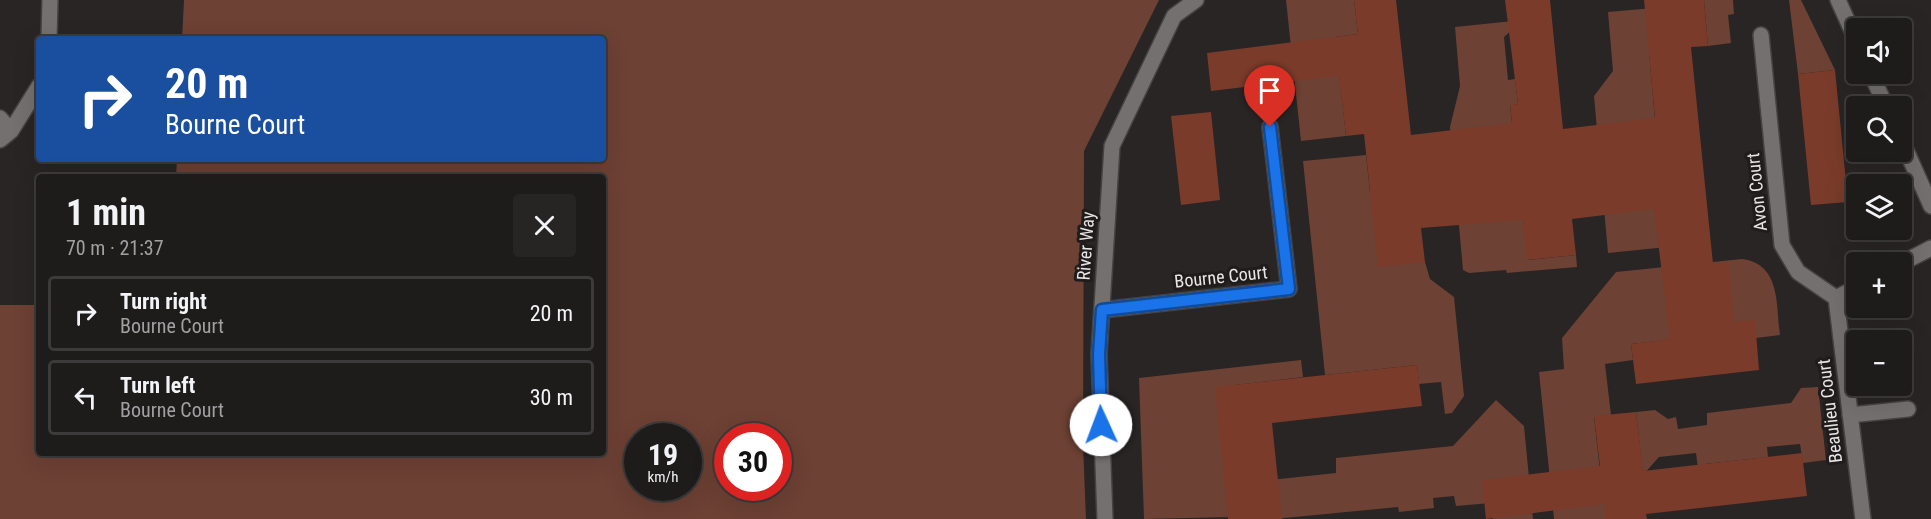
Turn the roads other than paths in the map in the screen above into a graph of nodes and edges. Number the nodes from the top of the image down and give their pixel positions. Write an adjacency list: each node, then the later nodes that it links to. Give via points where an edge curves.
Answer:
1 (50, 0): 6 (street)
2 (1196, 0): 17 (street, River Way, via 1174,16 1112,146)
3 (1838, 0): 4 (street)
4 (1846, 18)
5 (1761, 35): 16 (street, Avon Court, via 1782,245 1798,272)
6 (49, 36)
7 (36, 90): 10 (street)
8 (0, 118): 10 (street)
9 (1270, 127): 17 (street, Bourne Court, via 1289,289)
10 (5, 136)
11 (1911, 162): 12 (street)
12 (1931, 206)
13 (1931, 248): 14 (street)
14 (1912, 258)
15 (1846, 293): 16 (street)
16 (1836, 298): 19 (street, Beaulieu Court)
17 (1102, 310): 20 (street, River Way, via 1099,354)
18 (1908, 409): 19 (street)
19 (1850, 415): 21 (street, Beaulieu Court)
20 (1105, 519)
21 (1863, 519)

